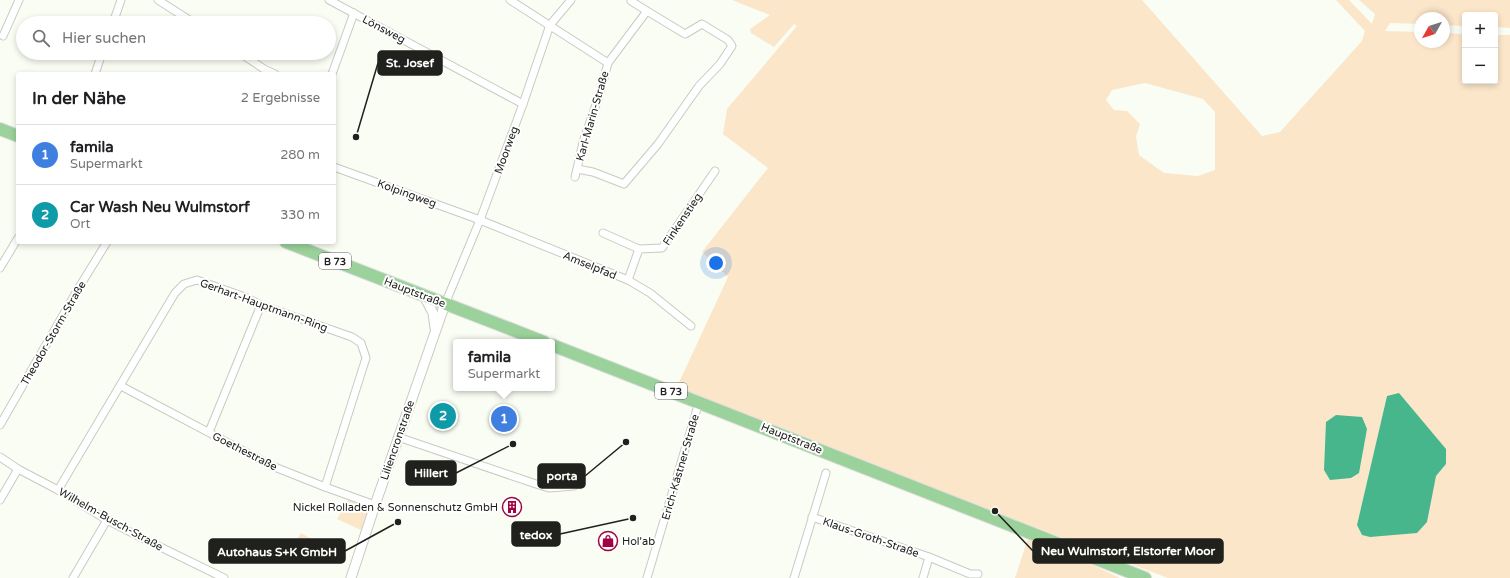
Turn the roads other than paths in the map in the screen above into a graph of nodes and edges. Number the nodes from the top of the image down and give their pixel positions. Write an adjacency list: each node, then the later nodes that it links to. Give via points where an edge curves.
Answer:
1 (19, 0): 13 (street)
2 (121, 0): 10 (street)
3 (158, 0): 11 (street)
4 (329, 0): 9 (street, Lönsweg)
5 (510, 0): 12 (street)
6 (572, 0): 12 (street, Moorweg)
7 (632, 1): 8 (street)
8 (647, 11): 16 (street); 24 (street, Karl-Marin-Straße, via 685,34 702,24 728,40 732,46 720,64 699,86 658,144 624,184 593,172)
9 (354, 13): 19 (street); 20 (street, Lönsweg)
10 (115, 16)
11 (183, 16)
12 (550, 25): 16 (street); 20 (street, Moorweg)
13 (3, 36)
14 (100, 60): 18 (street)
15 (249, 60): 17 (street)
16 (608, 63): 24 (street, Karl-Marin-Straße)
17 (263, 71)
18 (96, 72)
19 (333, 72)
20 (523, 104): 27 (street, Moorweg)
21 (0, 129): 22 (main road)
22 (16, 135)
23 (336, 168): 27 (street, Kolpingweg)
24 (577, 169): 26 (street, Karl-Marin-Straße)
25 (715, 171): 32 (street, Finkenstieg, via 662,248)
26 (575, 178)
27 (480, 220): 34 (street, Amselpfad); 36 (street, Moorweg)
28 (603, 233): 32 (street, Finkenstieg)
29 (16, 241): 33 (street)
30 (106, 244): 44 (street, Theodor-Storm-Straße)
31 (291, 244): 35 (main road, Hauptstraße / B 73)
32 (639, 248): 34 (street)
33 (0, 268)
34 (628, 280): 38 (street, Amselpfad, via 650,292)
35 (424, 296): 36 (main road, Hauptstraße / B 73); 39 (street, via 433,313)
36 (445, 304): 39 (street, Liliencronstraße); 40 (main road, Hauptstraße / B 73)
37 (261, 305): 42 (street, Gerhart-Hauptmann-Ring, via 197,280 184,284 175,293); 45 (street); 51 (street, Gerhart-Hauptmann-Ring, via 352,337 361,343 366,358)
38 (691, 326)
39 (435, 329): 46 (street, Liliencronstraße)
40 (536, 339)
41 (555, 346): 43 (main road, Hauptstraße / B 73)
42 (120, 386): 45 (street, Goethestraße); 52 (street, Gerhart-Hauptmann-Ring)
43 (699, 402): 62 (street, Erich-Kästner-Straße); 65 (main road, Hauptstraße / B 73)
44 (0, 425)
45 (209, 432): 51 (street, Goethestraße, via 272,466)
46 (398, 437): 50 (street, via 549,488); 54 (street, Liliencronstraße)
47 (0, 457): 48 (street, Wilhelm-Busch-Straße)
48 (18, 469): 52 (street, Wilhelm-Busch-Straße); 53 (street)
49 (826, 472): 55 (street)
50 (574, 486)
51 (325, 487): 54 (street, Goethestraße)
52 (58, 490): 56 (street, Wilhelm-Busch-Straße)
53 (0, 500)
54 (375, 505): 61 (street, Liliencronstraße)
55 (812, 517): 57 (street, Klaus-Groth-Straße); 63 (street)
56 (107, 520): 59 (street); 60 (street, Wilhelm-Busch-Straße)
57 (929, 557): 58 (street, Klaus-Groth-Straße, via 970,574); 64 (street, Klaus-Groth-Straße)
58 (978, 574)
59 (73, 578)
60 (224, 578)
61 (351, 578)
62 (647, 578)
63 (794, 578)
64 (923, 578)
65 (1146, 578)

